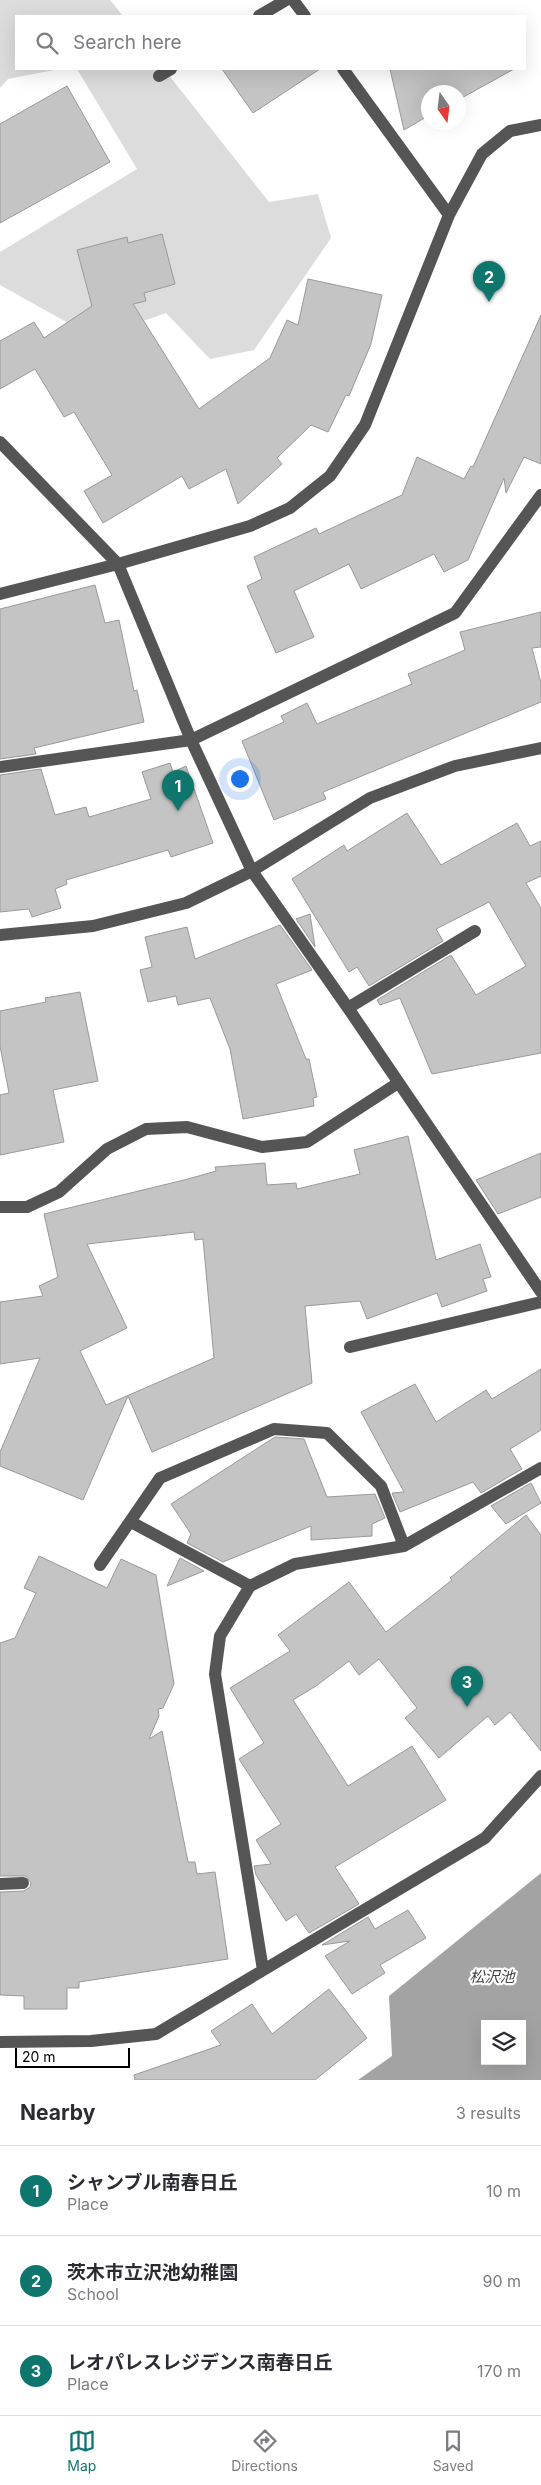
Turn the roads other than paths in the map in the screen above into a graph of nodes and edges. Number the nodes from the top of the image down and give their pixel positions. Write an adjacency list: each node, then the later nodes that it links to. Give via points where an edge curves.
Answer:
1 (286, 0): 3 (street)
2 (293, 0): 4 (street)
3 (261, 15)
4 (304, 15)
5 (169, 70): 7 (street)
6 (344, 70): 9 (street)
7 (159, 76)
8 (541, 125): 9 (street, via 510,131 482,154)
9 (449, 215): 12 (street, via 365,425 330,476 290,508 250,526)
10 (0, 442): 12 (street)
11 (541, 495): 14 (street, via 455,613)
12 (118, 564): 13 (street); 14 (street)
13 (0, 594)
14 (191, 740): 16 (street); 17 (street)
15 (541, 748): 17 (street, via 455,766 370,798)
16 (0, 766)
17 (252, 871): 19 (street, via 177,906 94,926); 20 (street)
18 (475, 931): 20 (street)
19 (0, 935)
20 (348, 1008): 21 (street)
21 (398, 1083): 22 (street, via 307,1142 262,1147 187,1127 146,1129 107,1149 59,1192 27,1207); 23 (street)
22 (0, 1208)
23 (541, 1292)
24 (541, 1302): 25 (street)
25 (350, 1347)
26 (541, 1468): 28 (street)
27 (131, 1522): 28 (street, via 160,1478 274,1429 327,1433 382,1486); 29 (street); 30 (street)
28 (404, 1546): 30 (street, via 295,1564)
29 (100, 1565)
30 (250, 1586): 34 (street, via 220,1636 215,1674)
31 (541, 1776): 34 (street, via 485,1838)
32 (23, 1883): 33 (street)
33 (0, 1884)
34 (263, 1970): 35 (street, via 156,2034 92,2041)
35 (0, 2042)

